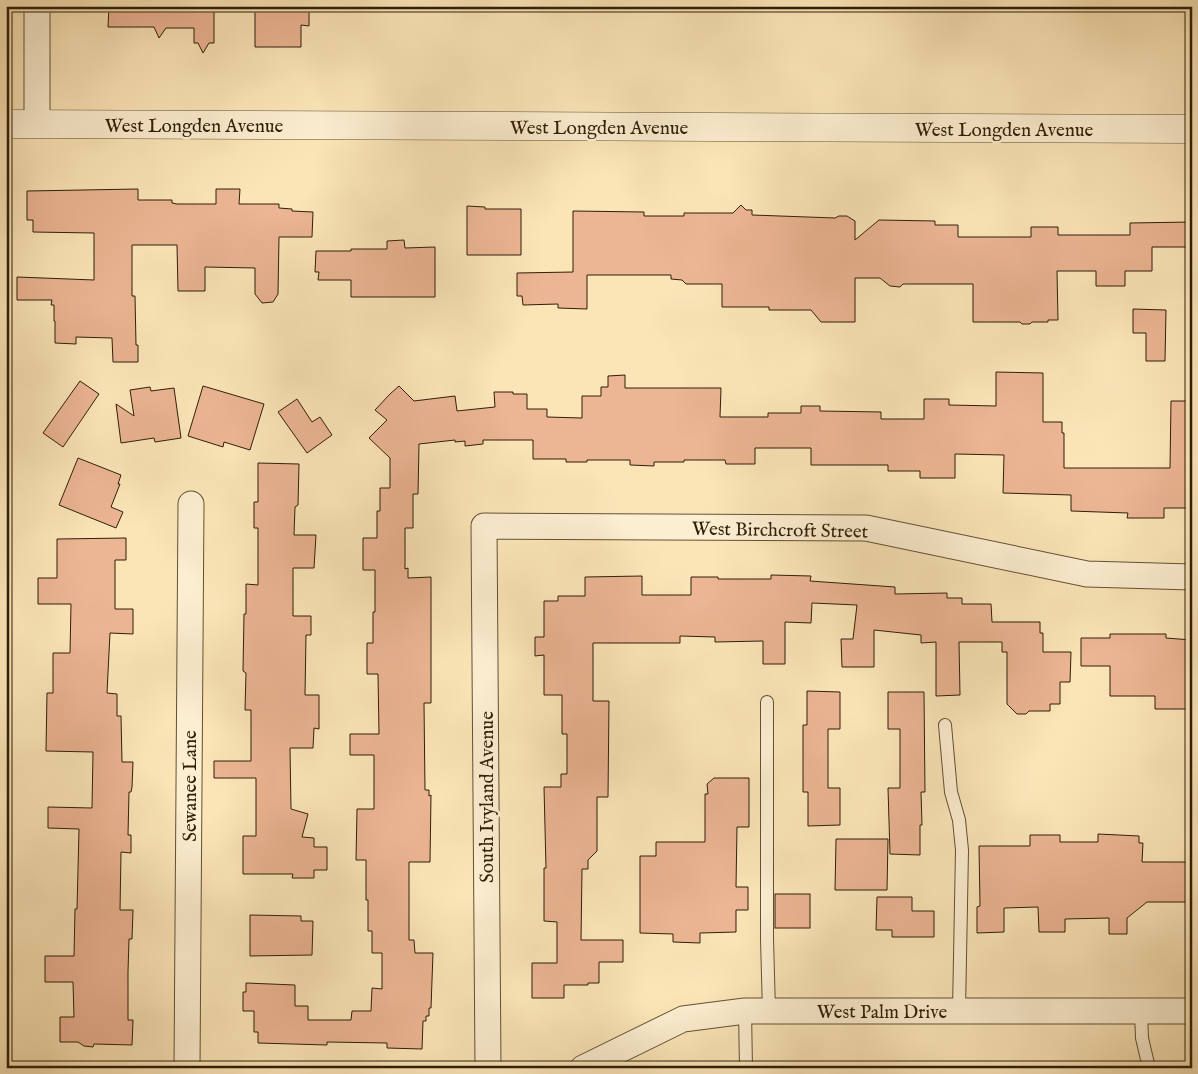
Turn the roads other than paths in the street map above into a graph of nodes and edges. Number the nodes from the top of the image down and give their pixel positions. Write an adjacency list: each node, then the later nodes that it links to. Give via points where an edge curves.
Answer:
1 (37, 6): 3 (street)
2 (6, 124): 3 (street, West Longden Avenue)
3 (37, 124): 4 (street, West Longden Avenue)
4 (1192, 129)
5 (191, 504): 14 (street, Sewanee Lane)
6 (484, 526): 7 (street, West Birchcroft Street, via 866,528 1087,574); 15 (street, South Ivyland Avenue)
7 (1192, 577)
8 (767, 702): 10 (lane)
9 (945, 725): 11 (lane, via 951,792 959,820 962,850)
10 (757, 1011): 11 (street, West Palm Drive); 16 (street, West Palm Drive, via 683,1019); 17 (lane)
11 (959, 1011): 12 (street, West Palm Drive)
12 (1141, 1011): 13 (street, West Palm Drive); 18 (lane, via 1142,1038)
13 (1192, 1011)
14 (187, 1068)
15 (488, 1068)
16 (583, 1068)
17 (746, 1068)
18 (1149, 1068)

